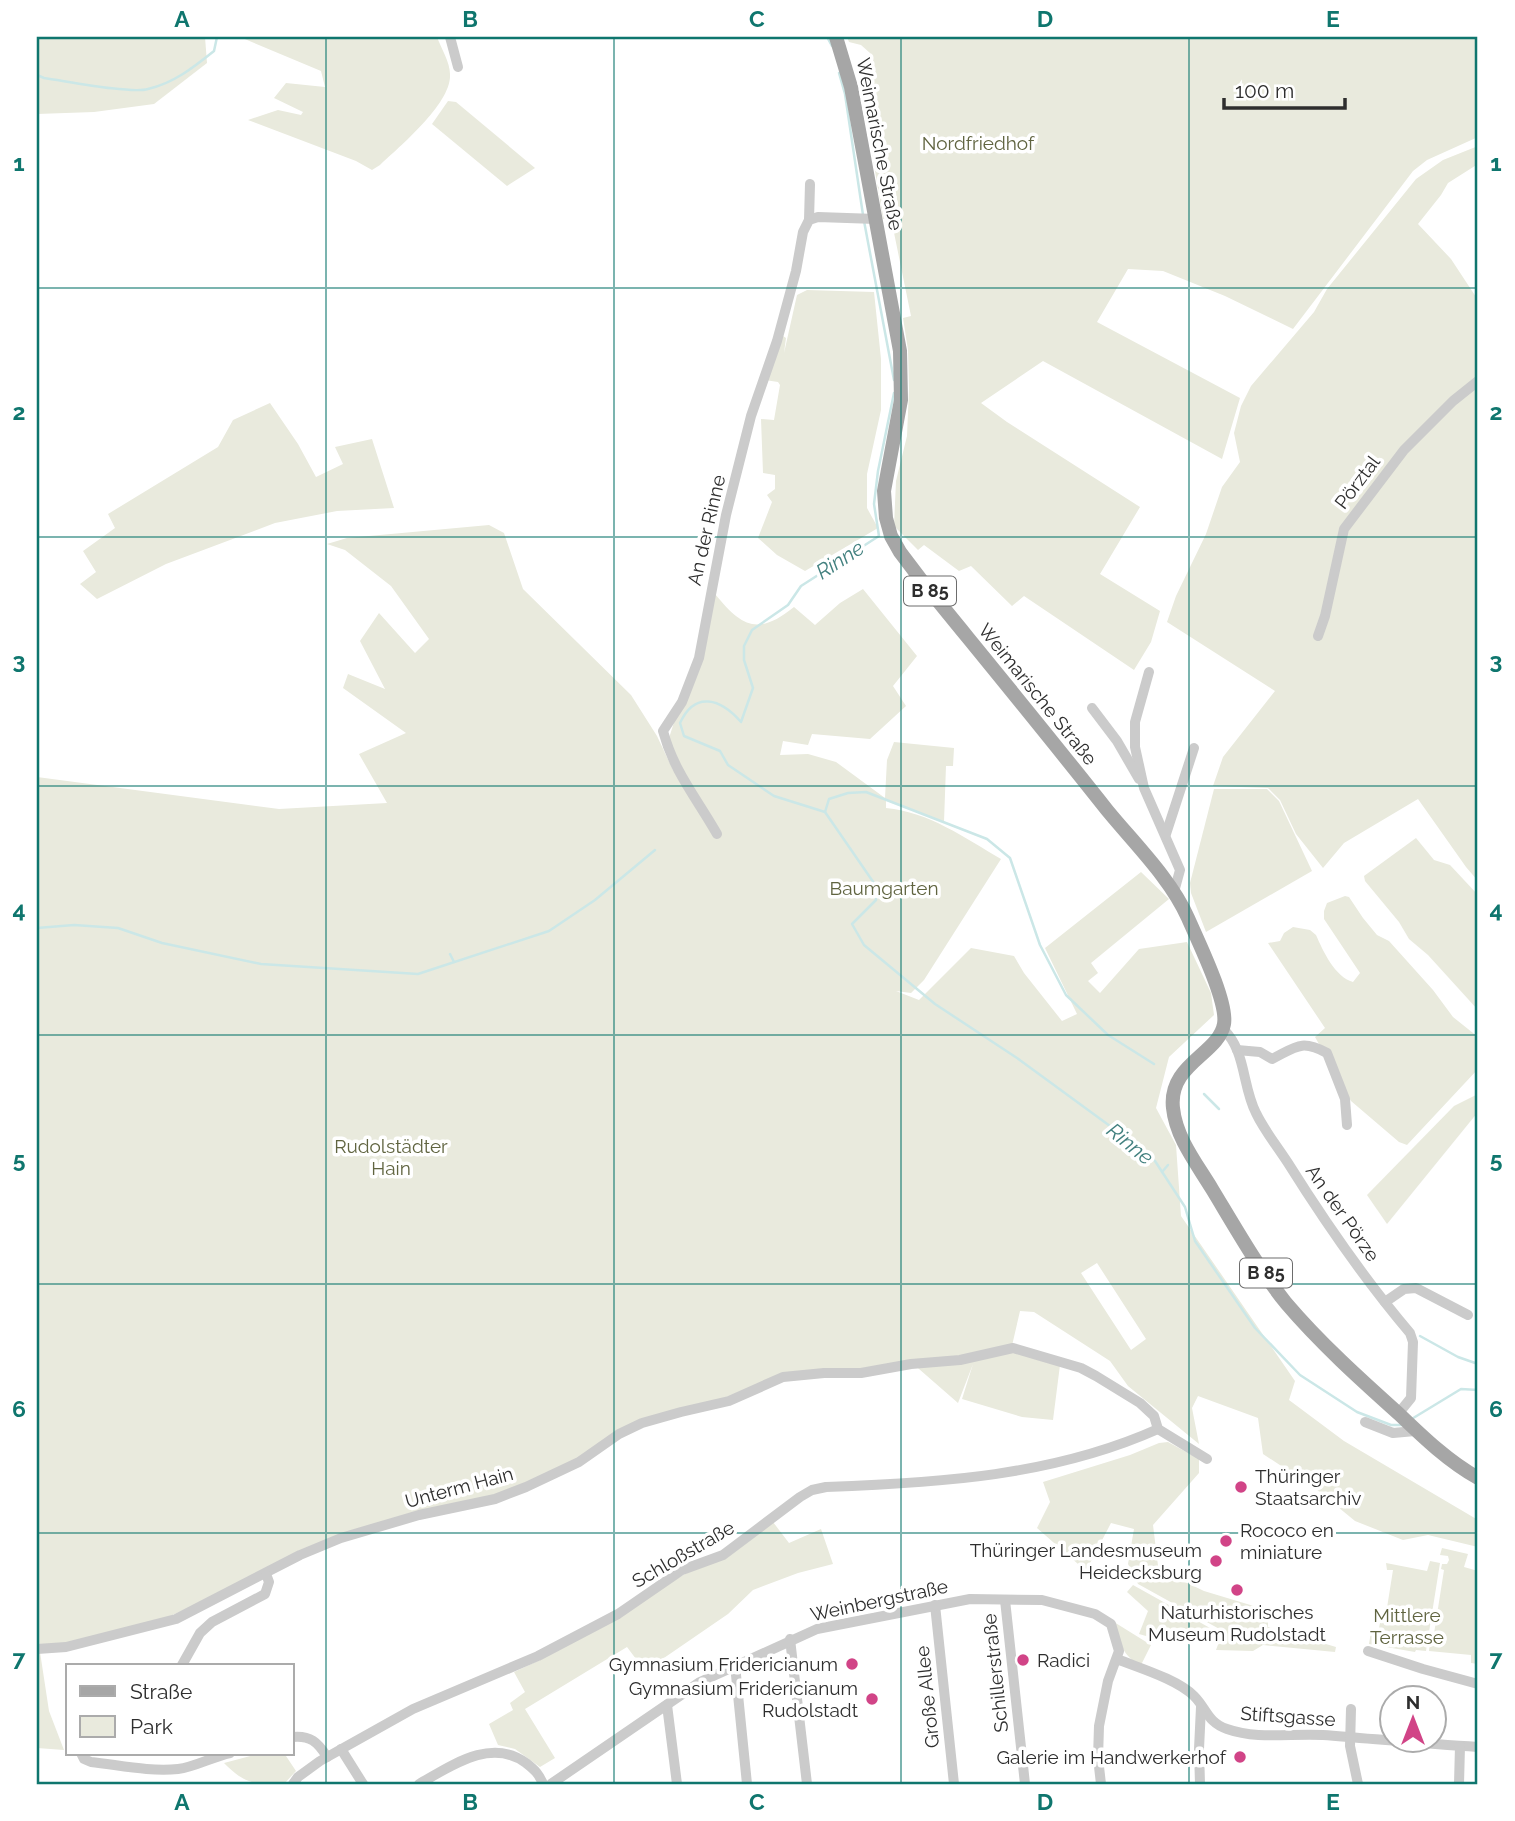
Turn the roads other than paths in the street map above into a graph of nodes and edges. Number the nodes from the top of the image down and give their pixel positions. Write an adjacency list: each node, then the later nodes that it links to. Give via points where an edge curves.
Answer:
1 (450, 37): 3 (street)
2 (836, 37): 6 (main road, Weimarische Straße / B 85, via 851,87)
3 (458, 67)
4 (810, 184): 5 (street, An der Rinne)
5 (809, 220): 6 (street); 13 (street, An der Rinne, via 726,515 699,657 682,702 663,731 676,769)
6 (868, 220): 15 (main road, Weimarische Straße / B 85, via 894,319 901,374 901,400 884,491 891,536 925,585)
7 (1478, 381): 8 (street, Pörztal, via 1404,450 1344,529)
8 (1318, 636)
9 (1149, 672): 12 (street, via 1135,722)
10 (1092, 708): 12 (street, Weimarische Straße)
11 (1194, 748): 14 (street)
12 (1144, 788): 14 (street)
13 (717, 834)
14 (1166, 834): 15 (street, via 1180,870)
15 (1174, 892): 16 (main road, Weimarische Straße / B 85, via 1221,998)
16 (1223, 1029): 17 (street, An der Pörze); 22 (main road, B 85, via 1180,1077 1172,1100 1178,1130 1285,1301)
17 (1237, 1050): 18 (street, via 1272,1059 1308,1044 1326,1053 1345,1099); 19 (street, An der Pörze, via 1255,1112 1315,1206)
18 (1348, 1125)
19 (1385, 1302): 20 (street, via 1404,1289 1416,1288); 22 (street, An der Pörze, via 1413,1342)
20 (1468, 1315)
21 (1365, 1422): 22 (street, via 1393,1433)
22 (1406, 1422): 25 (main road, B 85)
23 (1158, 1429): 24 (street); 26 (street, Unterm Hain, via 1154,1416 1140,1403 1082,1368 1013,1348 861,1373 783,1377 729,1401 642,1423 526,1488 341,1538); 43 (street, Schloßstraße, via 1126,1443 1015,1472 926,1484 812,1490 723,1555 682,1570 618,1614 538,1656 413,1709)
24 (1207, 1459)
25 (1478, 1478)
26 (266, 1574): 30 (street, Unterm Hain, via 176,1619 66,1647); 33 (street, via 265,1594 212,1622)
27 (1005, 1600): 28 (street, Weinbergstraße); 32 (street, via 1042,1600 1108,1620 1118,1644); 56 (street, Schillerstraße)
28 (935, 1605): 29 (street, Weinbergstraße, via 817,1629); 55 (street, Große Allee)
29 (790, 1639): 34 (street, Weinbergstraße); 54 (street)
30 (37, 1648)
31 (1368, 1650): 35 (street)
32 (1117, 1659): 37 (street, Stiftsgasse, via 1181,1686); 57 (street, via 1100,1726)
33 (183, 1664)
34 (735, 1665): 36 (street, Weinbergstraße); 53 (street)
35 (1478, 1685)
36 (667, 1705): 51 (street, Weinbergstraße); 52 (street)
37 (1201, 1707): 40 (street, Stiftsgasse, via 1213,1722 1248,1734); 58 (street)
38 (1351, 1709): 40 (street)
39 (294, 1737): 46 (street, via 311,1738)
40 (1349, 1738): 41 (street, Stiftsgasse); 59 (street)
41 (1460, 1746): 42 (street, Stiftsgasse); 60 (street)
42 (1478, 1747)
43 (341, 1749): 46 (street, Schloßstraße); 48 (street)
44 (81, 1755): 45 (street, via 91,1762 167,1770)
45 (220, 1755)
46 (327, 1757): 47 (street, Schloßstraße)
47 (293, 1784)
48 (363, 1784)
49 (419, 1784): 50 (street, via 455,1764 498,1751 515,1755 538,1773)
50 (543, 1784)
51 (551, 1784)
52 (677, 1784)
53 (747, 1784)
54 (807, 1784)
55 (954, 1784)
56 (1025, 1784)
57 (1101, 1784)
58 (1200, 1784)
59 (1357, 1784)
60 (1459, 1784)

